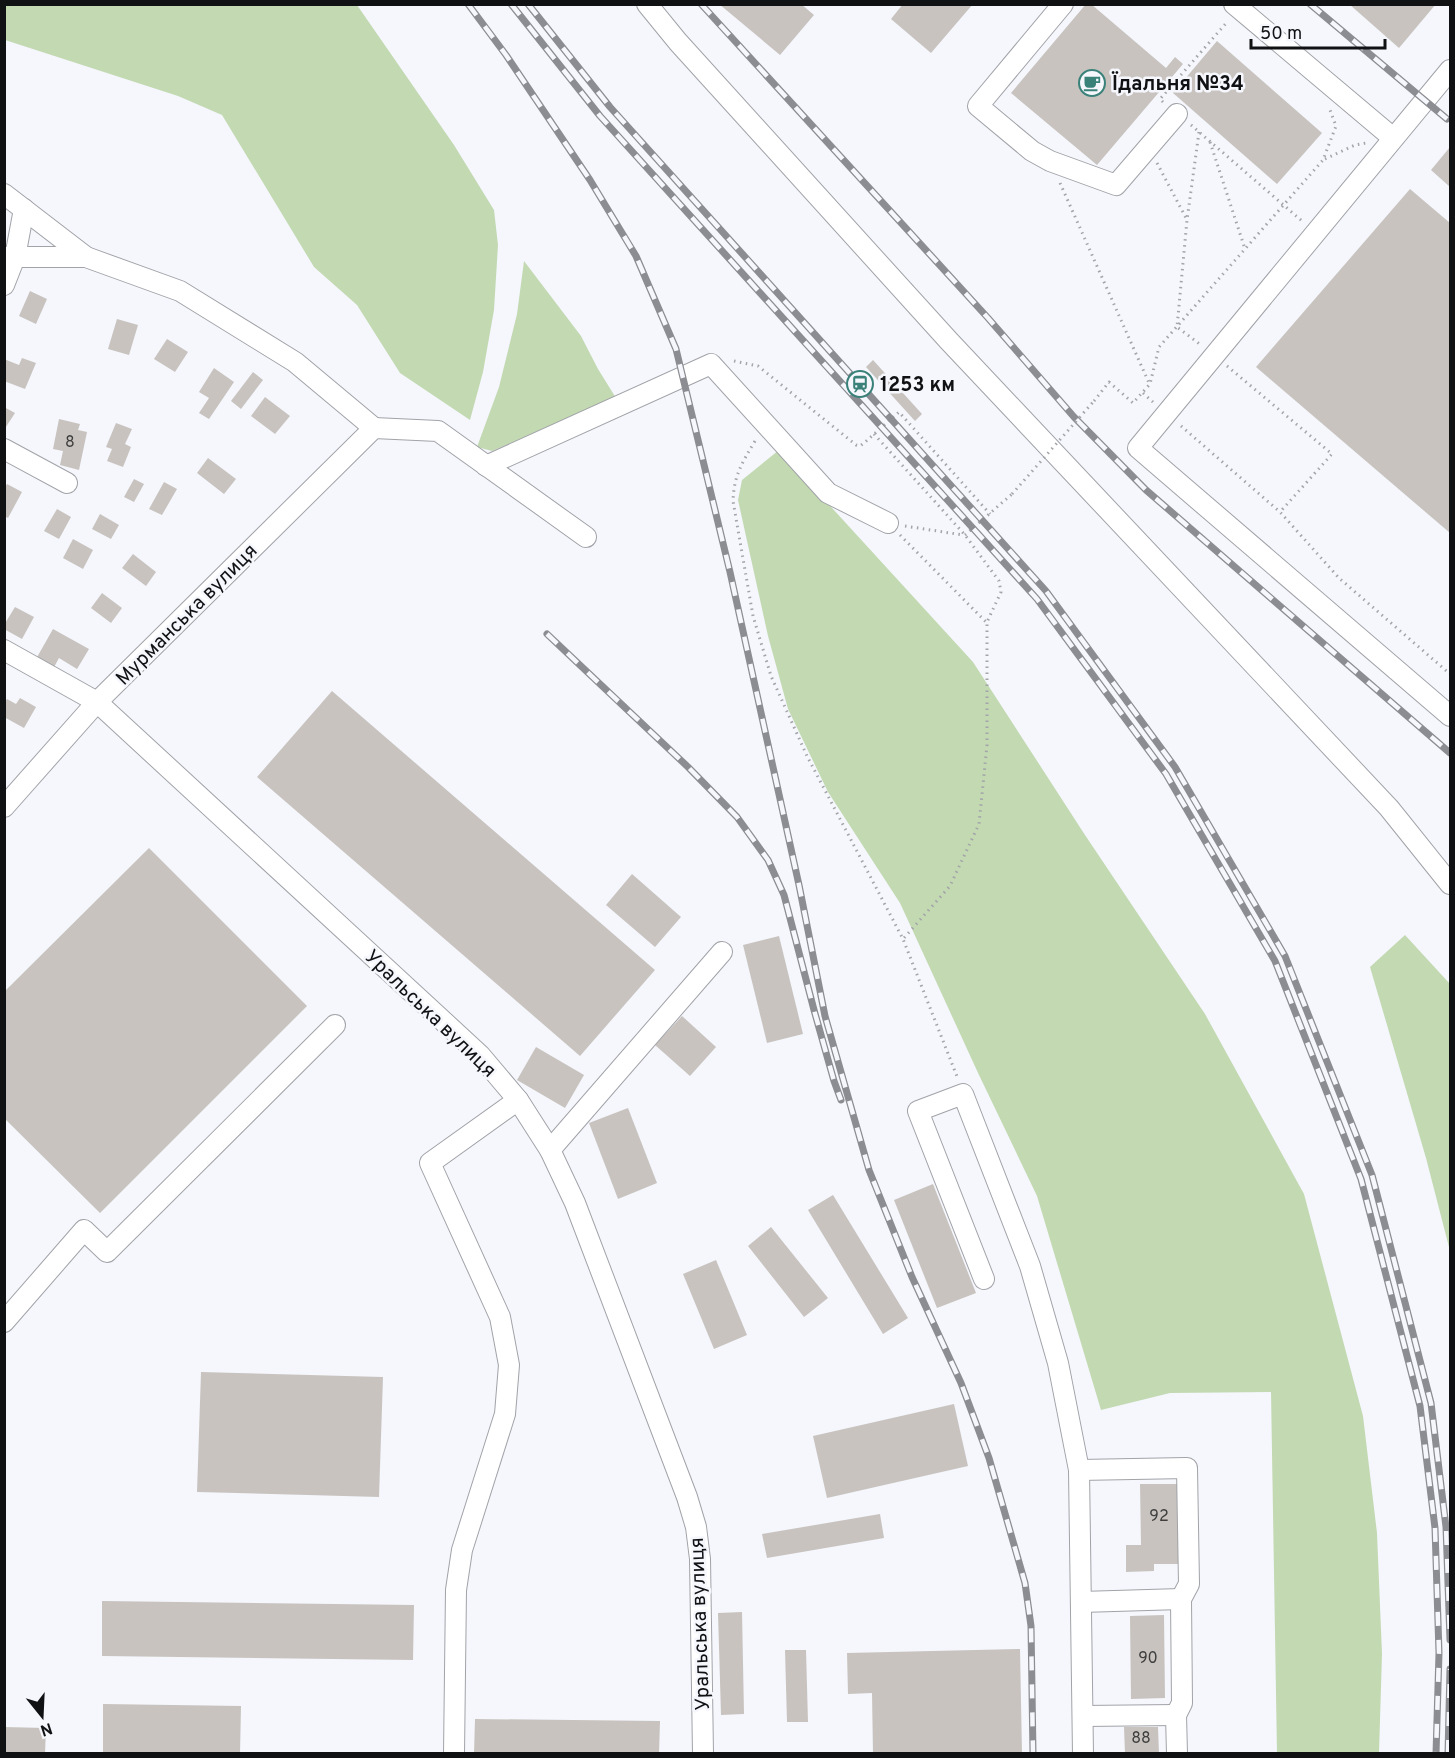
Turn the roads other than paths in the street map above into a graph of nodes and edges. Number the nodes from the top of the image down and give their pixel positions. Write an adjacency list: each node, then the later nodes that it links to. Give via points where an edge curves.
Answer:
1 (647, 4): 22 (street, via 949,341 1389,808)
2 (1063, 4): 5 (street, via 978,106 1032,151 1116,185)
3 (1232, 11): 6 (street)
4 (1450, 70): 6 (street)
5 (1177, 114)
6 (1393, 138): 20 (street, via 1137,448)
7 (4, 194): 8 (street)
8 (24, 209): 9 (street); 10 (street)
9 (10, 257): 10 (street); 11 (street)
10 (86, 257): 12 (street, via 180,291 295,362)
11 (4, 285)
12 (374, 428): 14 (street, via 438,431); 19 (street, Мурманська вулиця)
13 (4, 449): 15 (street)
14 (486, 465): 16 (street, via 711,364 828,493); 17 (street)
15 (67, 483)
16 (888, 523)
17 (586, 537)
18 (4, 650): 19 (street, Уральська вулиця)
19 (97, 702): 21 (street, Мурманська вулиця); 25 (street, Уральська вулиця, via 480,1054)
20 (1450, 716)
21 (4, 807)
22 (1450, 884)
23 (722, 952): 26 (street)
24 (335, 1025): 28 (street, via 107,1252 84,1230)
25 (518, 1100): 26 (street, Уральська вулиця); 34 (street, via 430,1163 500,1317 509,1365 505,1414 460,1560 456,1590)
26 (550, 1150): 35 (street, Уральська вулиця, via 575,1203 696,1527 700,1559)
27 (984, 1279): 29 (street, via 918,1111 963,1094 1030,1266 1058,1363)
28 (4, 1322)
29 (1079, 1470): 30 (street, via 1187,1468 1189,1584); 31 (street)
30 (1180, 1599): 31 (street); 32 (street, via 1182,1703)
31 (1081, 1602): 33 (street)
32 (1176, 1715): 33 (street); 37 (street)
33 (1083, 1716): 36 (street)
34 (454, 1754)
35 (703, 1754)
36 (1083, 1754)
37 (1177, 1754)

